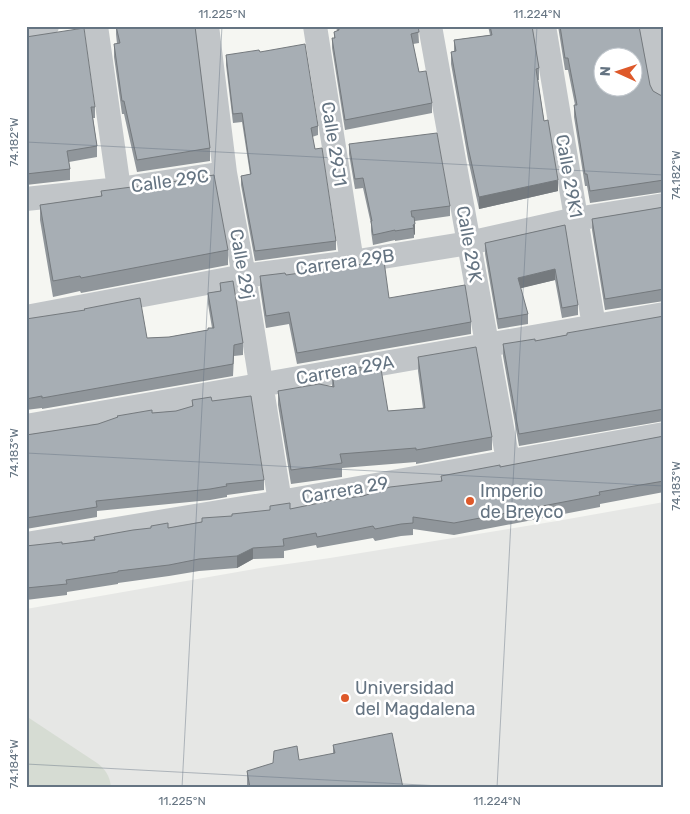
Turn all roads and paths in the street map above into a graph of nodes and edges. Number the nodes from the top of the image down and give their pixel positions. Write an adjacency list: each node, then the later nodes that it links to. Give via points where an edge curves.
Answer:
1 (47, 26): 8 (street)
2 (96, 26): 11 (street)
3 (207, 26): 10 (street, Calle 29j)
4 (315, 26): 16 (street, Calle 29J1)
5 (430, 26): 15 (street, Calle 29K)
6 (544, 26): 14 (street, Calle 29K1)
7 (651, 26): 9 (street)
8 (26, 29)
9 (664, 94)
10 (225, 173): 11 (street, Calle 29C); 17 (street, Calle 29j)
11 (119, 189): 12 (street, Calle 29C)
12 (26, 199)
13 (664, 205): 14 (street, Carrera 29B)
14 (576, 219): 15 (street, Carrera 29B); 20 (street, Calle 29K1)
15 (469, 243): 16 (street, Carrera 29B); 21 (street, Calle 29K)
16 (352, 262): 17 (street, Carrera 29B)
17 (244, 276): 19 (street, Carrera 29B); 22 (street, Calle 29j)
18 (664, 314): 20 (street, Carrera 29A)
19 (26, 317)
20 (594, 326): 21 (street, Carrera 29A)
21 (487, 344): 22 (street, Carrera 29A); 25 (street, Calle 29K)
22 (262, 385): 23 (street, Carrera 29A); 26 (street, Calle 29j)
23 (26, 426)
24 (664, 434): 25 (street, Carrera 29)
25 (508, 461): 26 (street, Carrera 29)
26 (280, 502): 27 (street, Carrera 29)
27 (26, 544)

